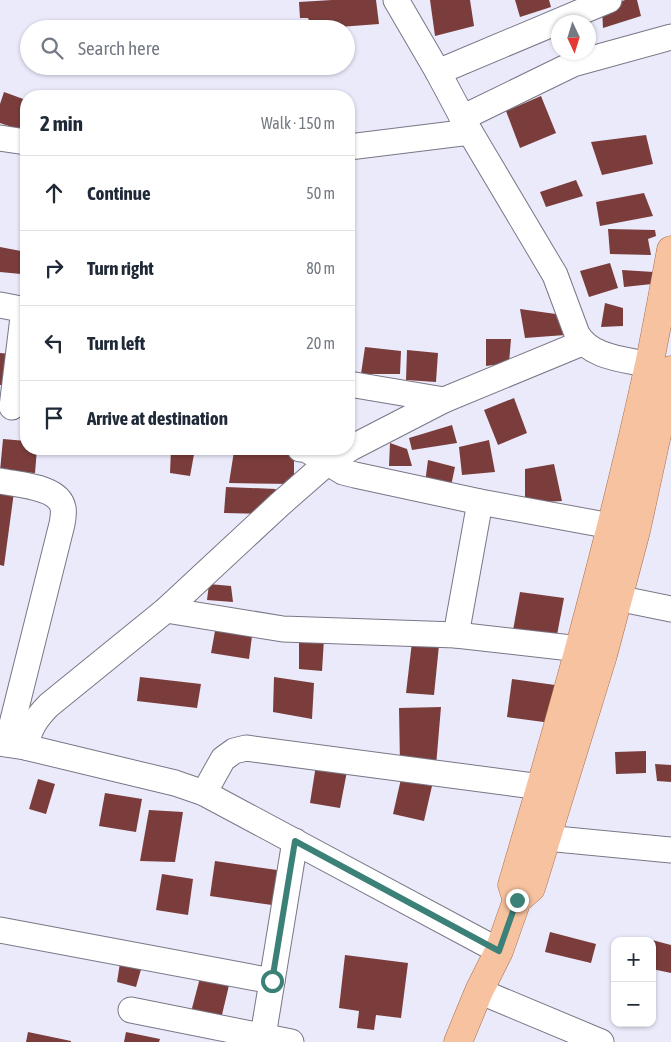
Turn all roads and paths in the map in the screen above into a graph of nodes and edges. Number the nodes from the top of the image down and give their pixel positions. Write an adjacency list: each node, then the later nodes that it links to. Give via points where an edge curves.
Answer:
1 (609, 0): 4 (street)
2 (400, 1): 4 (street)
3 (671, 37): 5 (street, via 573,64)
4 (438, 72): 5 (street)
5 (466, 125): 8 (street); 11 (street, via 555,275)
6 (0, 138): 7 (street)
7 (20, 141)
8 (355, 147)
9 (671, 250): 12 (main road)
10 (17, 308): 15 (street)
11 (582, 342): 12 (street, via 600,354); 14 (street)
12 (664, 380): 22 (main road); 23 (main road, via 636,531)
13 (355, 385): 14 (street)
14 (444, 400): 16 (street)
15 (13, 407)
16 (355, 446)
17 (316, 455): 19 (street)
18 (340, 455): 19 (street)
19 (328, 462): 21 (street, via 343,472); 25 (street)
20 (0, 481): 28 (street, via 47,490 58,497 64,508)
21 (480, 502): 22 (street); 26 (street)
22 (611, 526): 27 (main road)
23 (617, 598): 24 (street); 31 (main road, via 603,655)
24 (671, 609)
25 (166, 610): 26 (street, via 284,629); 28 (street, via 49,705 30,730)
26 (456, 635): 27 (street)
27 (580, 649): 29 (main road)
28 (11, 745): 30 (street, via 175,783)
29 (541, 786): 30 (street, via 246,748 234,750 223,759); 34 (main road, via 512,884)
30 (204, 793): 32 (street)
31 (546, 838): 33 (street); 34 (main road, via 531,888)
32 (295, 841): 36 (street); 37 (street)
33 (671, 850)
34 (517, 900): 36 (main road)
35 (0, 930): 37 (street)
36 (499, 951): 38 (main road)
37 (272, 981): 40 (street)
38 (479, 991): 42 (main road); 43 (street)
39 (131, 1010): 40 (street)
40 (263, 1036): 41 (street)
41 (291, 1042)
42 (458, 1042)
43 (601, 1042)

